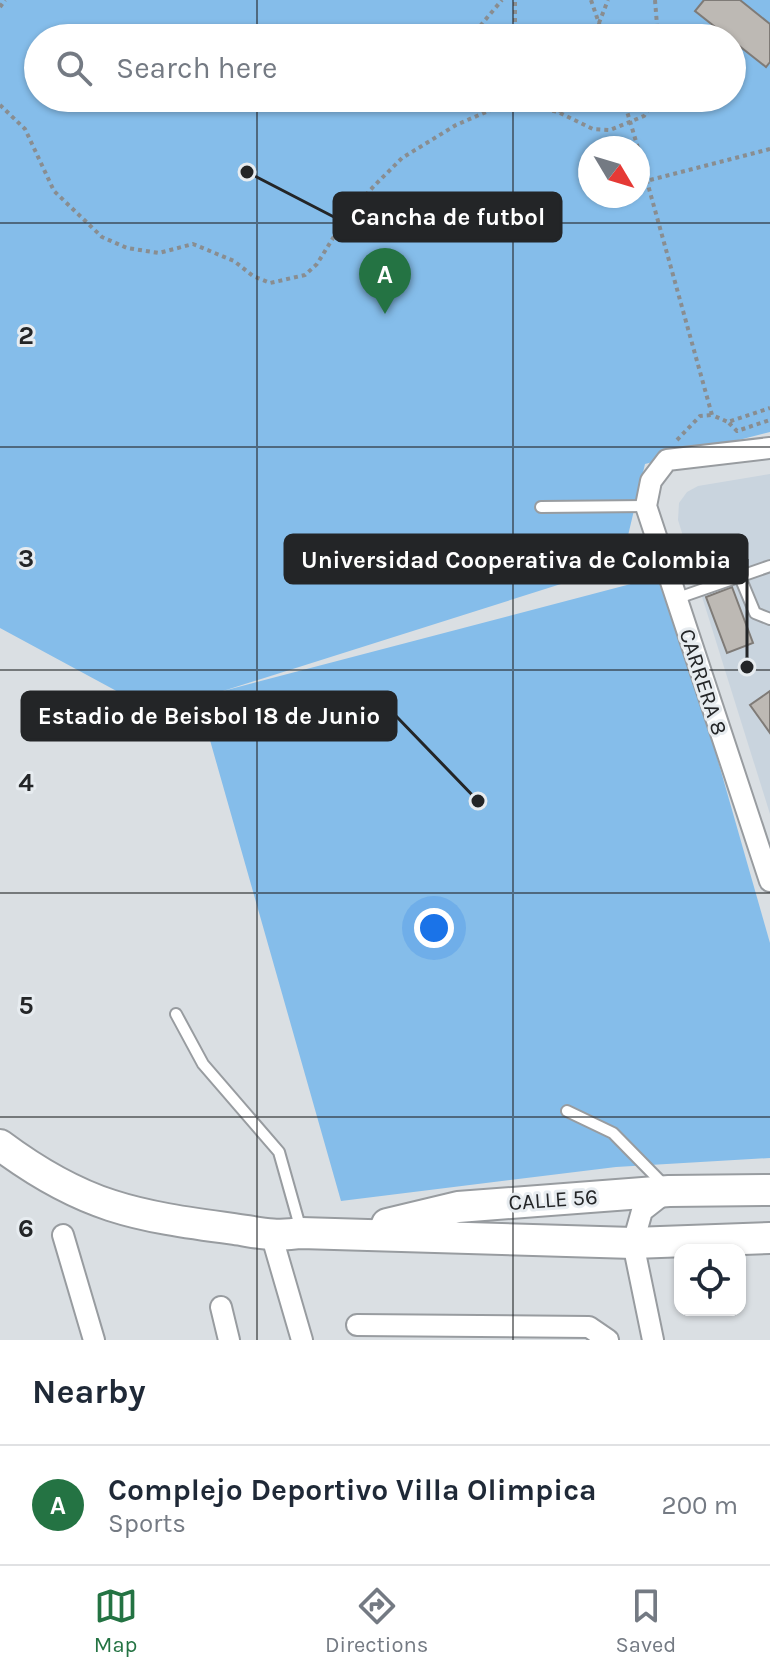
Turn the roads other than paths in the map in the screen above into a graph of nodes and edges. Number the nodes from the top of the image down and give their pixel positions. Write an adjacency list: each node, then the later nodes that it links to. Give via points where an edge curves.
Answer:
1 (770, 448): 2 (street, CARRERA 8, via 667,460 651,481)
2 (646, 506): 3 (lane); 6 (street, CARRERA 8)
3 (541, 507)
4 (770, 566): 5 (lane)
5 (740, 577): 6 (lane); 7 (lane, via 755,613)
6 (675, 599): 8 (street, CARRERA 8)
7 (770, 619)
8 (770, 881)
9 (176, 1014): 15 (lane, via 203,1064 279,1152)
10 (567, 1111): 13 (lane, via 613,1133)
11 (0, 1145): 15 (street, CALLE 56, via 43,1175 122,1211 156,1220)
12 (770, 1190): 13 (street, CALLE 56)
13 (669, 1191): 16 (street, CALLE 56, via 458,1207); 18 (street, via 642,1211)
14 (63, 1235): 22 (street)
15 (287, 1235): 16 (street, CALLE 56); 24 (street)
16 (339, 1236): 18 (street, CALLE 56)
17 (770, 1238): 18 (street, CALLE 56)
18 (633, 1243): 26 (street)
19 (221, 1307): 23 (street)
20 (357, 1325): 21 (street)
21 (407, 1333): 25 (street, via 589,1327)
22 (94, 1340)
23 (229, 1340)
24 (302, 1340)
25 (608, 1340)
26 (653, 1340)

